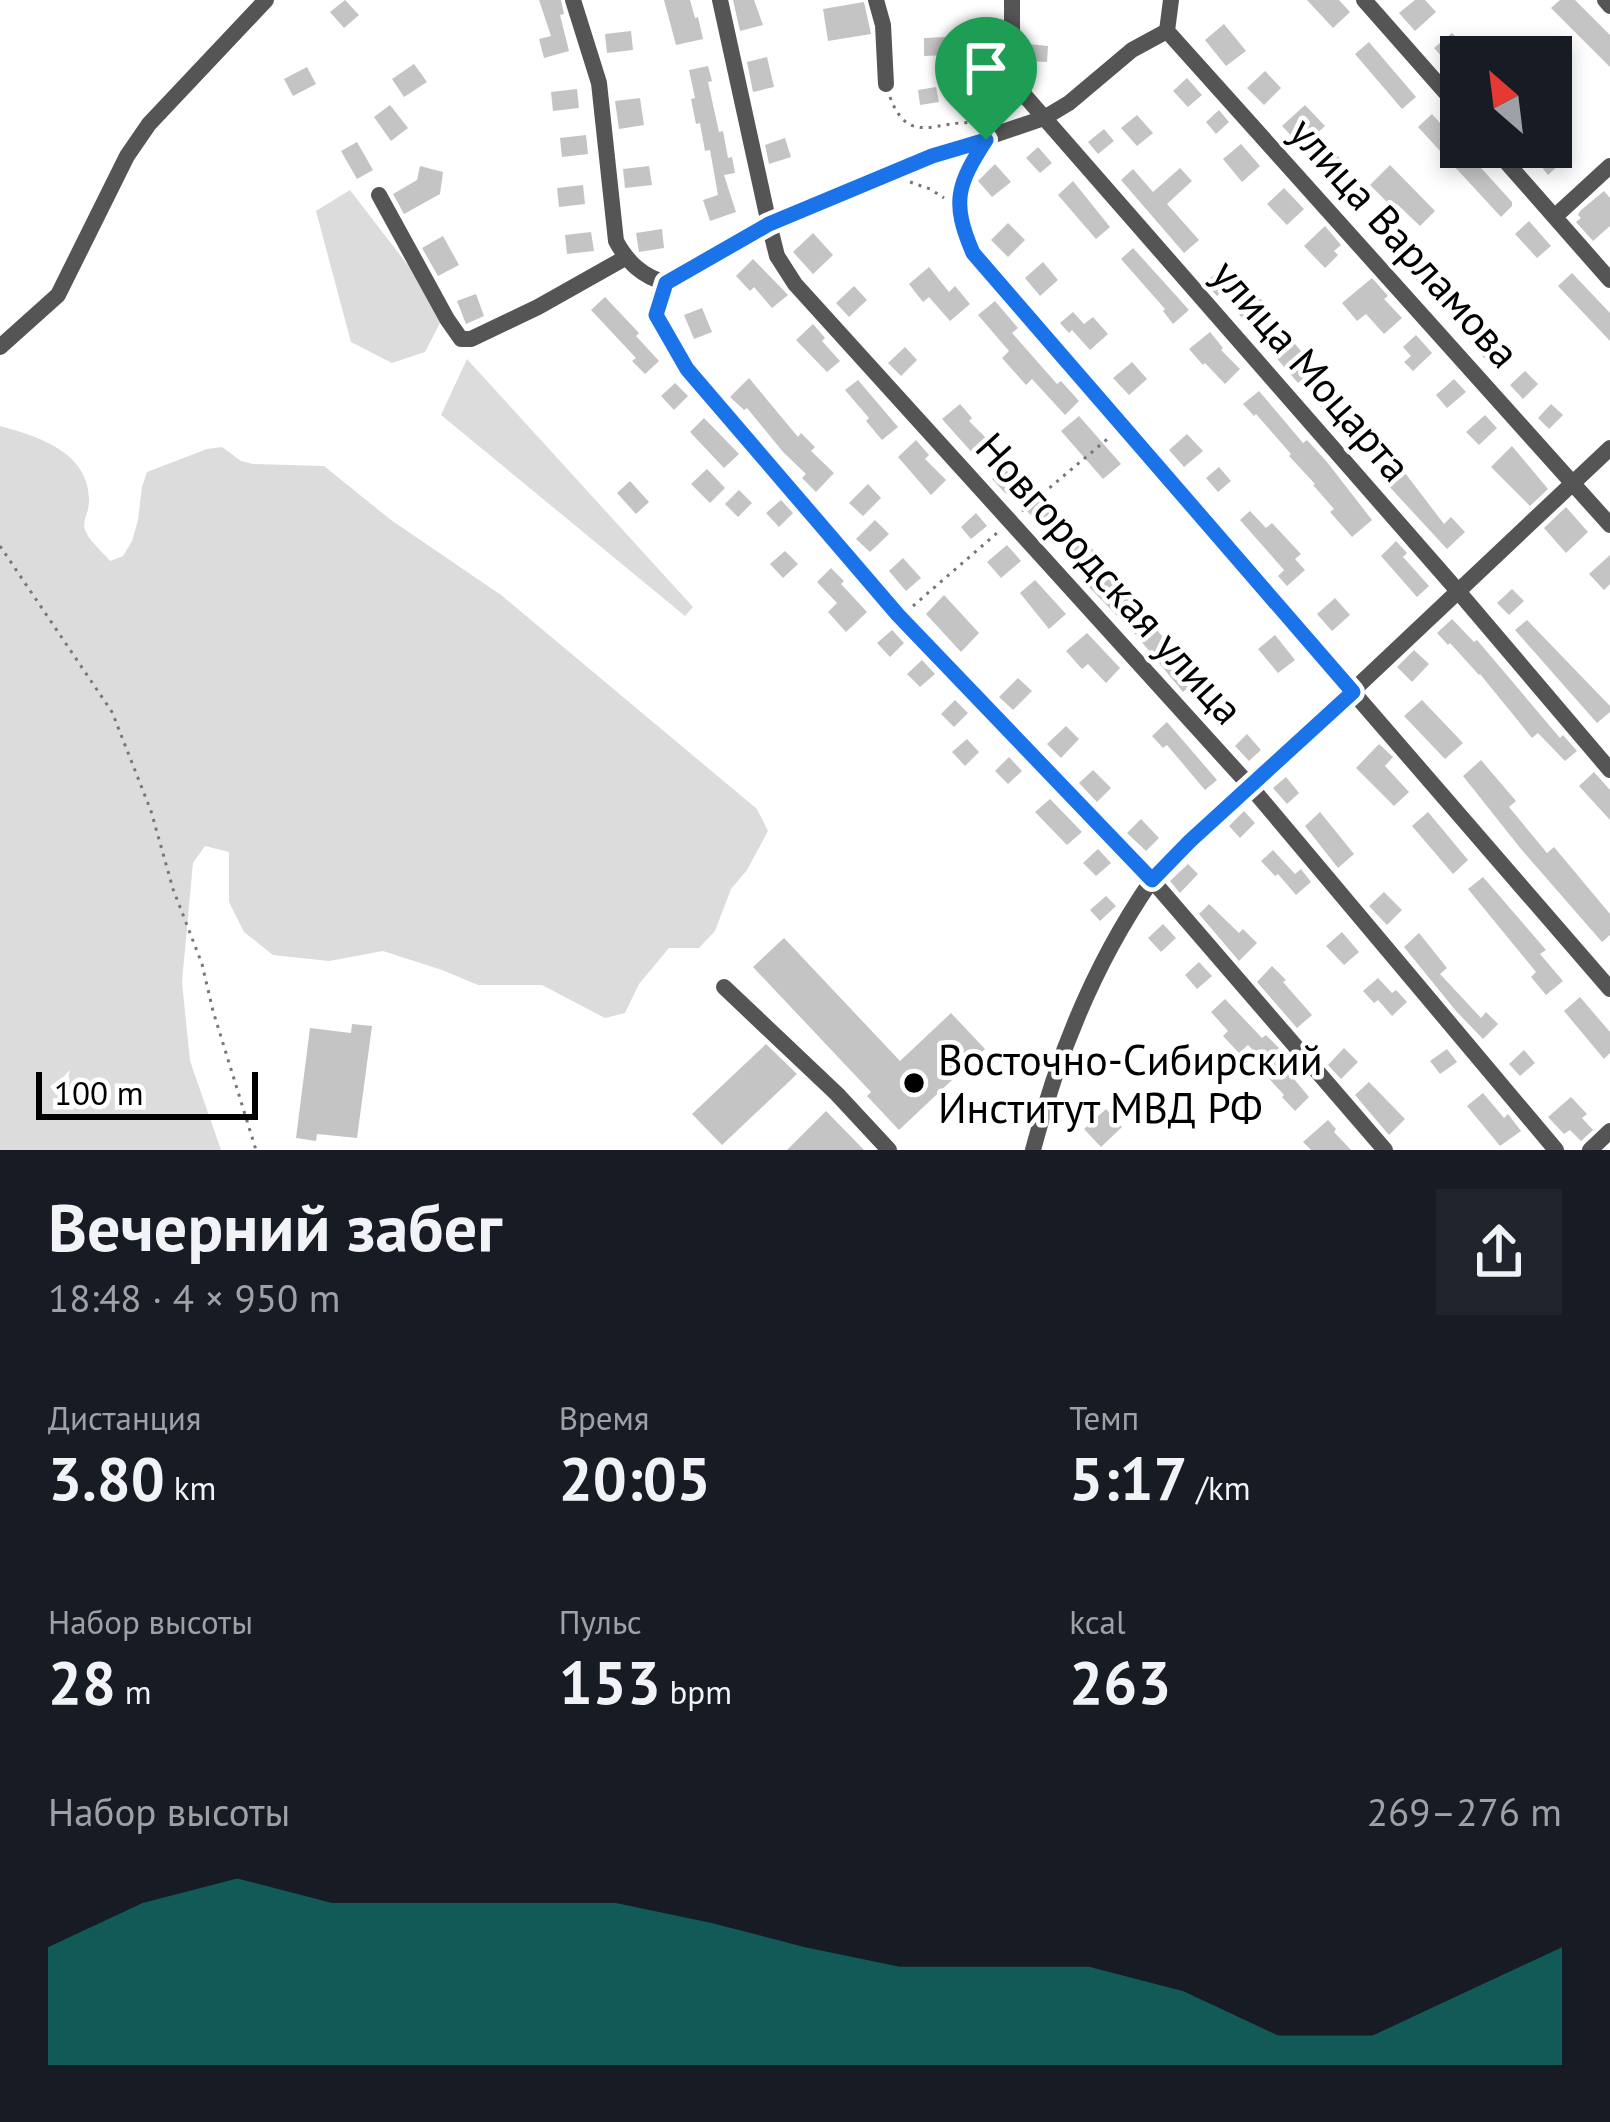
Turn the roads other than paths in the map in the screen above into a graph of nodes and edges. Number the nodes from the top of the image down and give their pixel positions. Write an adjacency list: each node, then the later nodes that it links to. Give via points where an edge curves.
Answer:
1 (266, 0): 21 (street, via 149,124 58,295)
2 (573, 0): 18 (street, via 599,83 613,228)
3 (720, 0): 17 (street, Новгородская улица)
4 (876, 0): 9 (street)
5 (1012, 0): 11 (street, улица Моцарта, via 1012,81)
6 (1171, 0): 8 (street)
7 (1364, 0): 10 (street)
8 (1167, 31): 11 (street); 23 (street, улица Варламова)
9 (886, 84)
10 (1440, 86)
11 (1044, 118): 12 (street); 25 (street, улица Моцарта)
12 (992, 137): 17 (street); 26 (street, via 960,185 960,223 973,253)
13 (1610, 166): 16 (street)
14 (1511, 168): 19 (street)
15 (379, 195): 18 (street, via 460,339)
16 (1561, 211)
17 (769, 224): 20 (street); 28 (street, Новгородская улица, via 795,284)
18 (626, 258): 20 (street)
19 (1610, 280)
20 (666, 283): 29 (street, via 656,315 687,369 898,615)
21 (0, 347)
22 (1610, 448): 23 (street)
23 (1573, 483): 24 (street, улица Варламова); 25 (street)
24 (1610, 524)
25 (1456, 590): 26 (street); 27 (street, улица Моцарта)
26 (1353, 692): 28 (street); 31 (street)
27 (1610, 770)
28 (1250, 786): 29 (street); 36 (street, Новгородская улица)
29 (1152, 880): 34 (street, via 1100,962); 35 (street)
30 (724, 987): 33 (street)
31 (1610, 989)
32 (1610, 1131): 37 (street)
33 (889, 1150)
34 (1033, 1150)
35 (1385, 1150)
36 (1556, 1150)
37 (1590, 1150)

